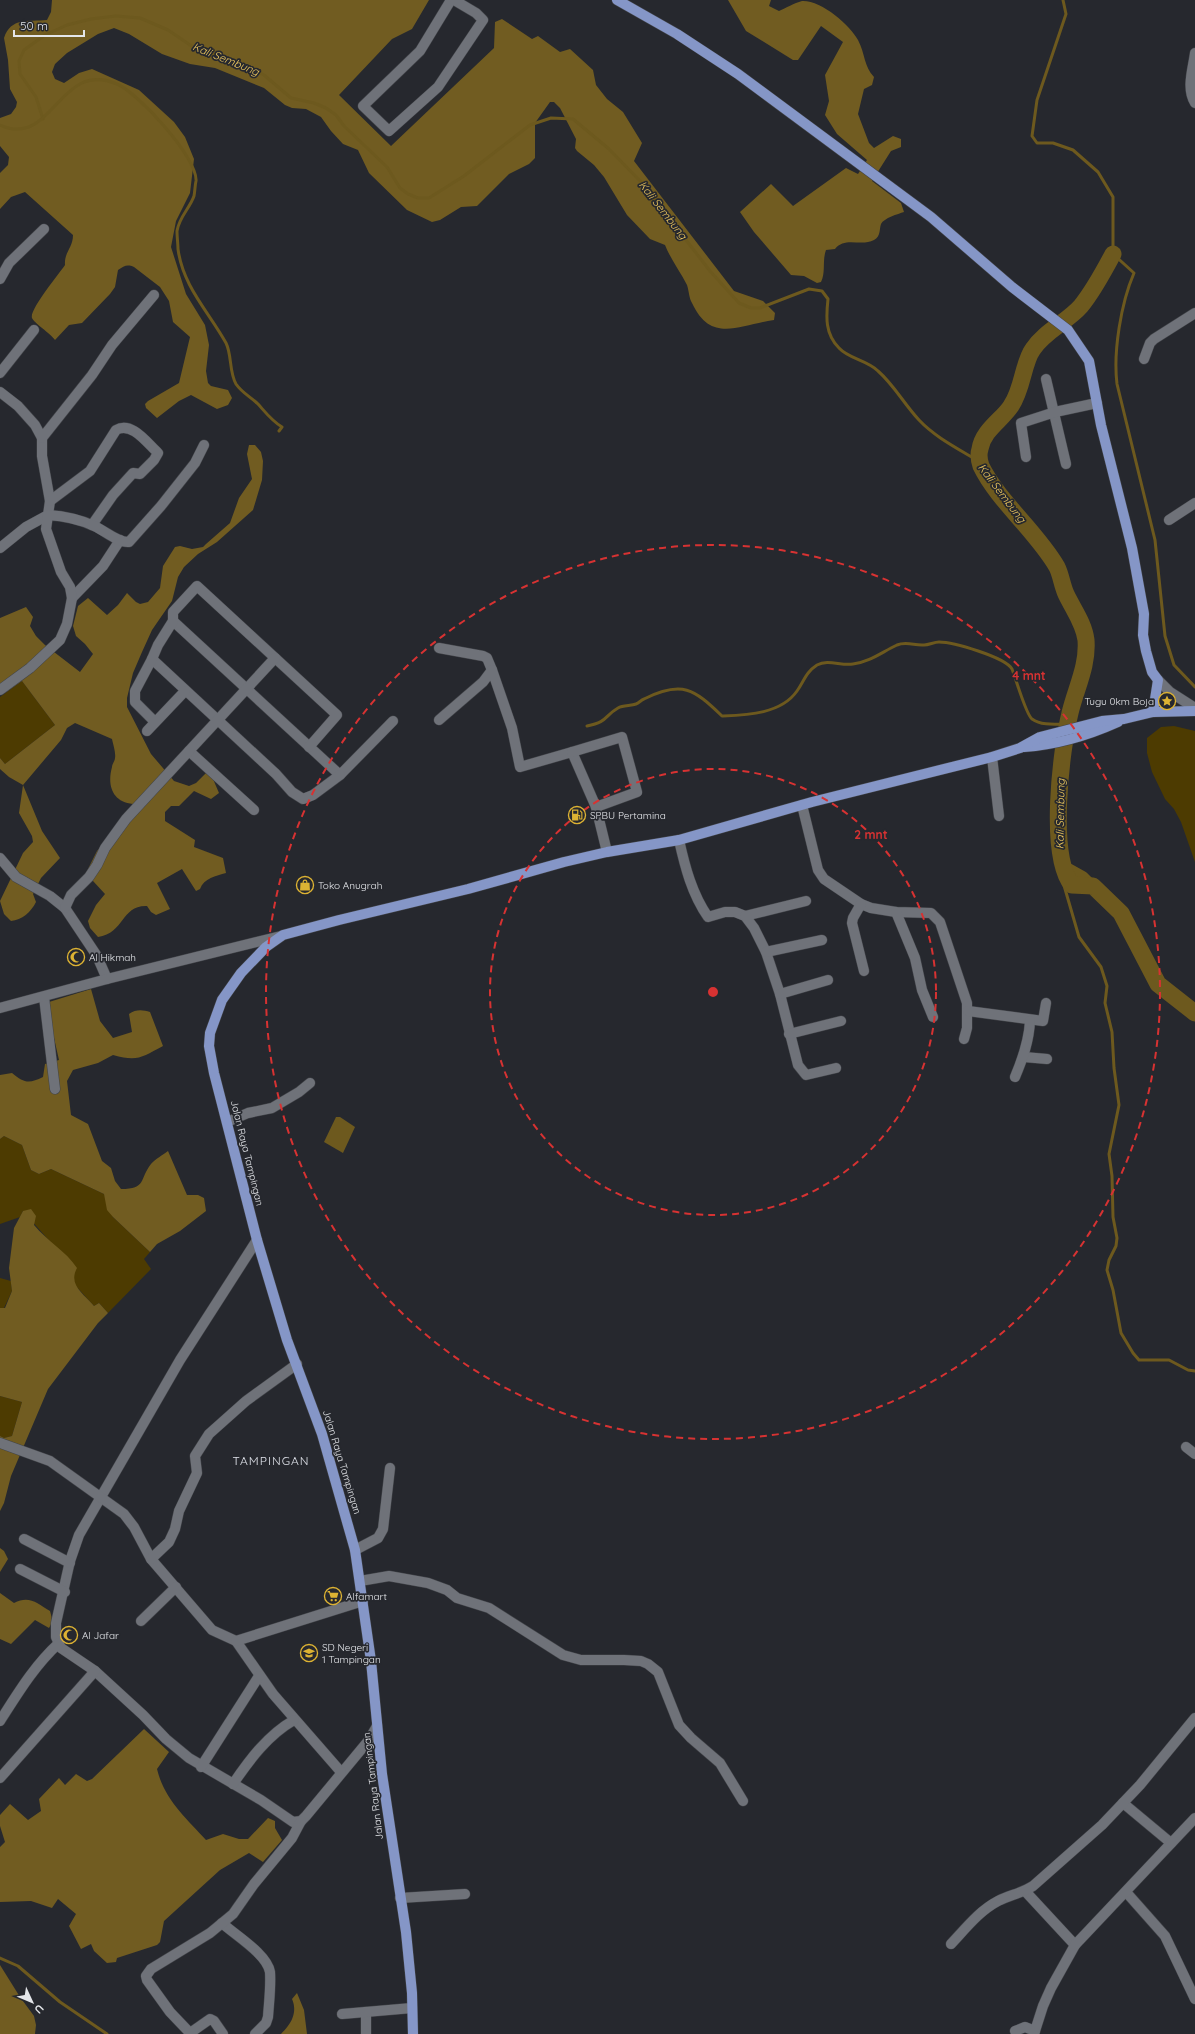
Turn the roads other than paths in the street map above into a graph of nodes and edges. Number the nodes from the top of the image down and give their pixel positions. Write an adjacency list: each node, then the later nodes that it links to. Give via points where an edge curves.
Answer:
1 (452, 0): 1 (street, via 476,13 483,20 438,87 389,131 363,106 420,50)
2 (617, 0): 14 (main road, via 677,34 769,97 931,218 1068,330 1089,361)
3 (1195, 53): 4 (street, via 1190,85 1191,97)
4 (1195, 103)
5 (44, 228): 6 (street, via 9,263)
6 (0, 278)
7 (154, 295): 16 (street, via 112,345 92,375)
8 (1195, 313): 10 (street, via 1150,343)
9 (34, 330): 11 (street)
10 (1144, 359)
11 (0, 373)
12 (1046, 379): 15 (street)
13 (0, 392): 16 (street, via 18,406 35,425)
14 (1097, 403): 15 (street); 33 (main road, via 1132,548 1144,614 1143,635 1146,651 1152,672)
15 (1055, 412): 18 (street, via 1021,423); 19 (street)
16 (42, 438): 20 (street, via 42,456)
17 (204, 445): 25 (street, via 195,463 134,538 126,542)
18 (1026, 457)
19 (1066, 464)
20 (50, 501): 22 (street); 24 (street, via 90,471 116,430 123,427 132,429 158,453 140,474 133,473 113,495)
21 (1195, 503): 23 (street)
22 (48, 515): 24 (street, via 64,516); 26 (street, via 26,527); 27 (street, via 46,529 61,572 70,587)
23 (1169, 520)
24 (92, 525): 25 (street)
25 (120, 540): 27 (street, via 103,566)
26 (0, 548)
27 (72, 598): 35 (street, via 68,624 60,640 30,668)
28 (174, 621): 30 (street, via 173,612 197,586); 31 (street); 34 (street)
29 (440, 648): 32 (street, via 484,656)
30 (275, 658): 34 (street); 44 (street, via 337,715)
31 (152, 659): 36 (street); 42 (street, via 135,691 134,698)
32 (492, 670): 39 (street, via 483,682); 46 (street, via 512,728 520,767)
33 (1158, 680): 37 (street); 38 (main road)
34 (248, 689): 40 (street); 44 (street)
35 (0, 690)
36 (185, 691): 40 (street); 42 (street)
37 (1195, 710): 38 (main road)
38 (1153, 712): 47 (main road)
39 (439, 720)
40 (218, 721): 45 (street); 48 (street, via 292,792 303,799 313,795)
41 (393, 721): 48 (street)
42 (155, 722): 43 (street)
43 (147, 731)
44 (309, 747): 48 (street)
45 (189, 751): 51 (street); 58 (street, via 126,819 104,848 89,877 71,895)
46 (572, 752): 50 (street); 50 (street, via 622,737 636,792)
47 (992, 756): 49 (main road); 52 (street)
48 (340, 775)
49 (802, 805): 53 (main road); 57 (street, via 818,870 824,879)
50 (596, 807): 54 (street)
51 (254, 810)
52 (999, 816)
53 (679, 840): 54 (main road); 60 (street, via 687,874 708,917 725,912)
54 (608, 852): 61 (main road)
55 (0, 858): 58 (street, via 16,877 50,896)
56 (806, 900): 60 (street)
57 (861, 904): 59 (street); 64 (street, via 852,923)
58 (65, 908): 65 (street, via 97,956)
59 (896, 912): 71 (street, via 931,913 940,922); 72 (street, via 915,958 922,990)
60 (745, 916): 63 (street)
61 (283, 935): 65 (street); 83 (main road, Jalan Raya Tampingan, via 266,947 241,973 222,1000 214,1018 209,1046)
62 (822, 940): 63 (street)
63 (766, 952): 67 (street)
64 (864, 971)
65 (107, 979): 68 (street)
66 (828, 980): 67 (street)
67 (780, 994): 75 (street)
68 (44, 997): 70 (street); 82 (street)
69 (1046, 1002): 74 (street, via 1044,1021)
70 (0, 1008)
71 (968, 1011): 74 (street); 76 (street)
72 (932, 1017)
73 (841, 1021): 75 (street)
74 (1030, 1021): 77 (street)
75 (789, 1034): 79 (street, via 798,1065 806,1075)
76 (964, 1039)
77 (1024, 1057): 78 (street); 80 (street)
78 (1047, 1060)
79 (836, 1068)
80 (1015, 1077)
81 (310, 1082): 83 (street, via 299,1092 272,1108 248,1113)
82 (55, 1089)
83 (227, 1122): 84 (main road, Jalan Raya Tampingan)
84 (257, 1240): 85 (main road, Jalan Raya Tampingan, via 287,1340); 90 (street, via 180,1360)
85 (297, 1364): 92 (main road, Jalan Raya Tampingan, via 322,1434); 93 (street, via 246,1401 209,1434 198,1450 197,1473 179,1511 169,1542)
86 (0, 1443): 90 (street, via 50,1461)
87 (1186, 1447): 88 (street)
88 (1195, 1454)
89 (390, 1468): 92 (street, via 383,1529 378,1538)
90 (101, 1496): 93 (street, via 129,1520); 94 (street, via 79,1535)
91 (24, 1540): 94 (street)
92 (355, 1550): 96 (main road, Jalan Raya Tampingan)
93 (151, 1559): 97 (street)
94 (70, 1563): 98 (street)
95 (20, 1569): 98 (street)
96 (360, 1581): 99 (main road, Jalan Raya Tampingan); 113 (street, via 390,1576 428,1583 447,1590 457,1598 490,1608 563,1655 581,1660 642,1661 648,1664 658,1672 679,1725 690,1738 720,1763)
97 (176, 1587): 100 (street); 101 (street, via 212,1630)
98 (65, 1592): 102 (street, via 56,1623 56,1637)
99 (363, 1601): 101 (street); 108 (main road, Jalan Raya Tampingan)
100 (141, 1621)
101 (236, 1641): 104 (street)
102 (59, 1643): 103 (street, via 61,1648); 107 (street, via 43,1657 27,1678)
103 (95, 1671): 109 (street, via 166,1739); 111 (street)
104 (259, 1676): 106 (street); 109 (street)
105 (1195, 1718): 114 (street)
106 (294, 1720): 110 (street); 112 (street, via 270,1738 249,1760)
107 (0, 1721)
108 (378, 1726): 110 (street); 121 (main road, Jalan Raya Tampingan)
109 (200, 1767): 112 (street)
110 (341, 1772): 116 (street)
111 (0, 1778)
112 (234, 1784): 116 (street, via 287,1819 293,1822)
113 (742, 1801)
114 (1123, 1803): 117 (street); 118 (street, via 1078,1847)
115 (1195, 1818): 117 (street)
116 (301, 1821): 122 (street, via 292,1838 233,1914)
117 (1171, 1843): 119 (street)
118 (1025, 1891): 123 (street, via 1000,1900 978,1915); 124 (street)
119 (1126, 1892): 124 (street); 125 (street, via 1165,1936)
120 (465, 1894): 121 (street)
121 (400, 1898): 126 (main road, Jalan Raya Tampingan, via 407,1940)
122 (222, 1923): 131 (street, via 151,1969 146,1976 170,2012 190,2032 210,2019); 132 (street, via 262,1958 270,1972 268,2017 266,2023)
123 (951, 1944)
124 (1075, 1945): 130 (street, via 1051,1988)
125 (1195, 1999)
126 (412, 2008): 127 (street); 134 (main road, Jalan Raya Tampingan)
127 (366, 2012): 128 (street); 133 (street)
128 (342, 2014)
129 (1015, 2032): 130 (street, via 1025,2027)
130 (1035, 2033)
131 (223, 2034)
132 (255, 2034)
133 (366, 2034)
134 (413, 2034)

